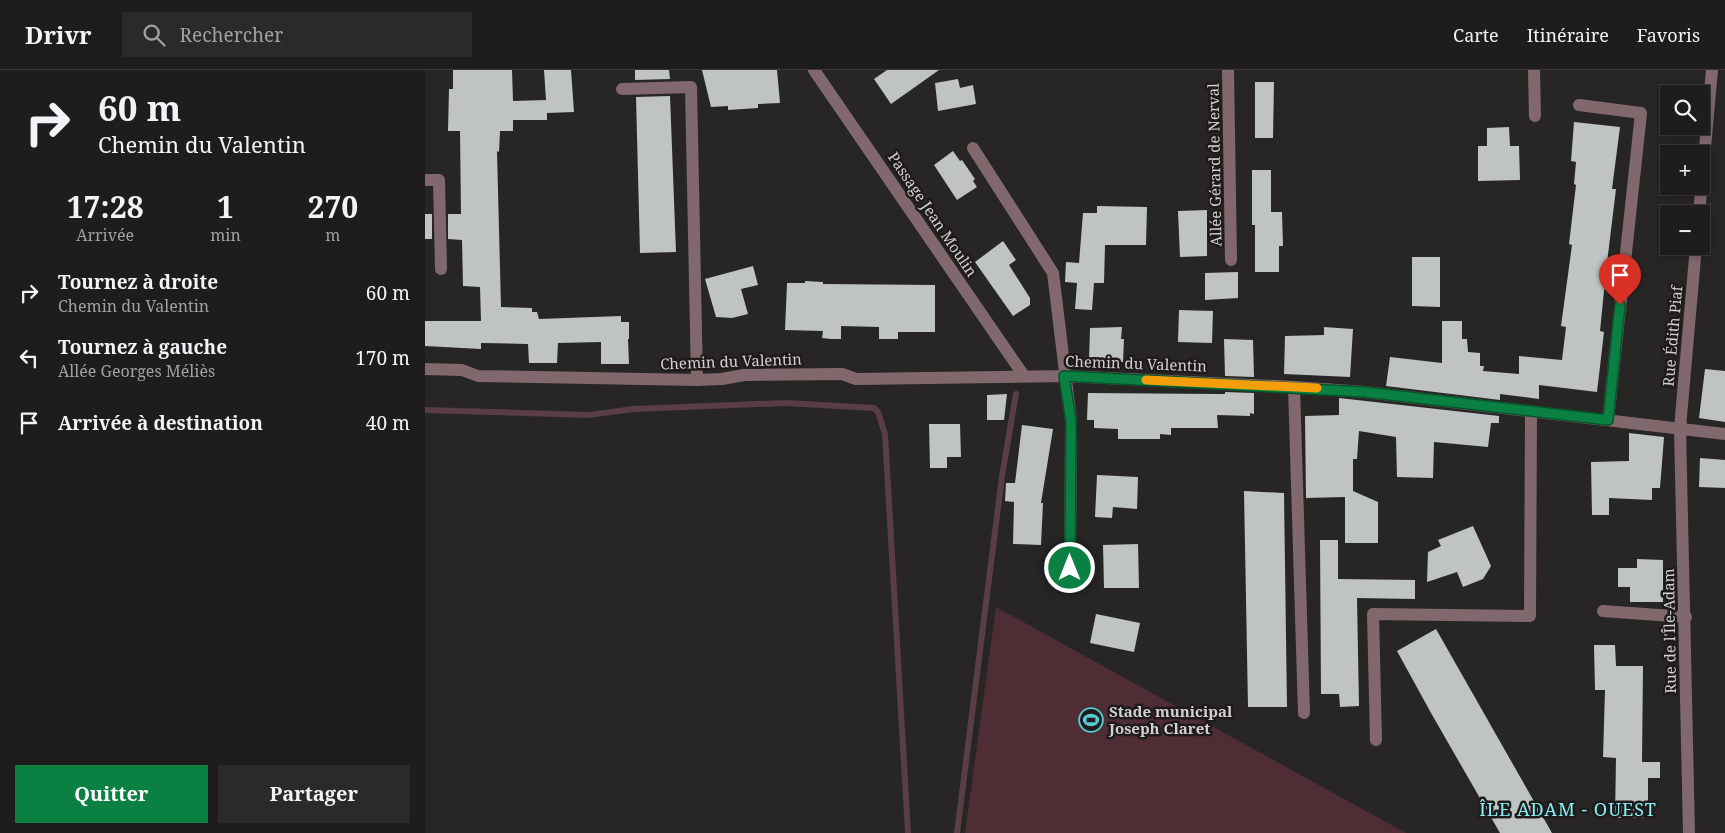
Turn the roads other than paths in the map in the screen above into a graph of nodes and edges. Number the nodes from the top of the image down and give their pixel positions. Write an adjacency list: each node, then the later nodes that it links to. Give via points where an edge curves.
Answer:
1 (814, 70): 15 (street, Passage Jean Moulin)
2 (1229, 70): 12 (street, Allée Gérard de Nerval)
3 (1534, 70): 7 (street)
4 (1712, 71): 10 (street)
5 (622, 89): 17 (street, via 691,87)
6 (1579, 105): 20 (street, via 1641,112)
7 (1535, 116)
8 (973, 148): 16 (street, via 1053,273)
9 (425, 180): 13 (street, via 439,180)
10 (1700, 205)
11 (1695, 255): 21 (street, Rue Édith Piaf)
12 (1231, 260)
13 (441, 269)
14 (425, 369): 17 (street, Chemin du Valentin, via 462,370 478,376)
15 (1024, 376): 16 (street, Chemin du Valentin); 17 (street, Chemin du Valentin, via 856,379 842,374 744,374)
16 (1064, 376): 18 (street, Chemin du Valentin); 23 (street, via 1071,421)
17 (697, 380)
18 (1293, 387): 19 (street, Chemin du Valentin, via 1365,392); 26 (street)
19 (1531, 412): 20 (street, Chemin du Valentin); 27 (street, via 1530,616 1373,614)
20 (1608, 420): 21 (street, Chemin du Valentin)
21 (1680, 428): 22 (street, Chemin du Valentin); 25 (street, Rue de l'Île-Adam)
22 (1725, 434)
23 (1070, 568)
24 (1603, 611): 25 (street)
25 (1686, 617): 28 (street, Rue de l'Île-Adam)
26 (1304, 713)
27 (1376, 740)
28 (1689, 833)

